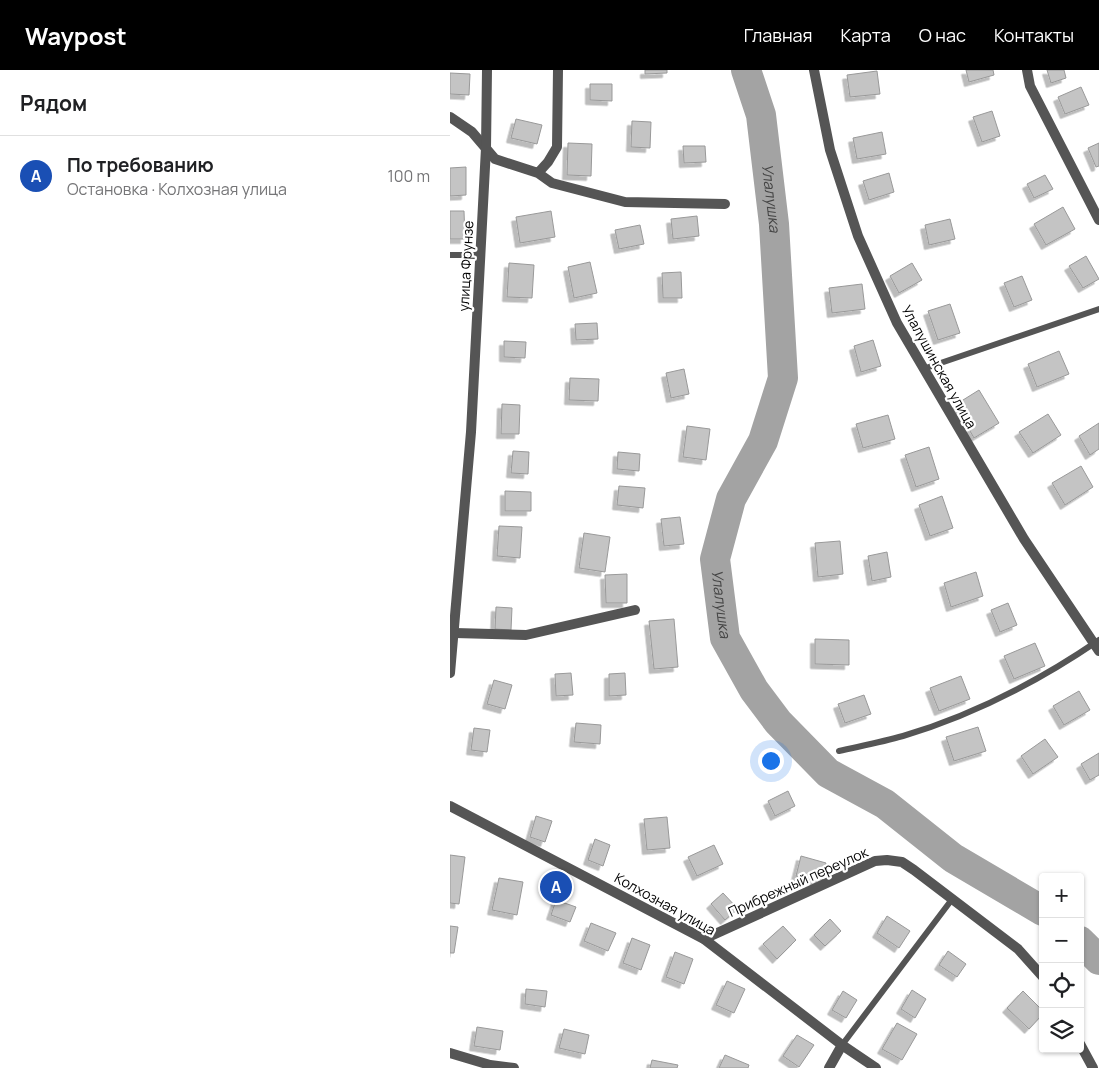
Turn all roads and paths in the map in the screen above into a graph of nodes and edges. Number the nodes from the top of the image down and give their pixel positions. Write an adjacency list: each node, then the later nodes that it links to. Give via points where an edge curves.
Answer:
1 (487, 70): 6 (street, улица Фрунзе)
2 (558, 70): 7 (street, via 557,146)
3 (814, 70): 13 (street, Улалушинская улица, via 830,150 858,236 897,323)
4 (1027, 70): 9 (street, via 1030,86)
5 (450, 117): 6 (street, via 472,132)
6 (486, 148): 7 (street, via 495,159); 11 (street, улица Фрунзе)
7 (538, 173): 8 (street, via 552,182 625,202)
8 (725, 204)
9 (1099, 220)
10 (450, 255): 11 (lane)
11 (480, 255): 15 (street, улица Фрунзе, via 471,432)
12 (1099, 309): 13 (lane)
13 (923, 369): 16 (street, Улалушинская улица, via 1024,539)
14 (635, 610): 15 (street, via 526,635)
15 (455, 633): 17 (street, улица Фрунзе)
16 (1097, 645): 18 (lane, via 964,715 903,736)
17 (450, 673)
18 (839, 751)
19 (450, 806): 21 (street, Колхозная улица)
20 (953, 898): 21 (street, Прибрежный переулок, via 902,862 874,861); 22 (street, Прибрежный переулок, via 1018,949); 23 (lane)
21 (704, 939): 23 (street, Колхозная улица)
22 (1039, 972)
23 (842, 1045): 27 (street); 28 (street, Колхозная улица)
24 (1084, 1051): 29 (street)
25 (450, 1053): 26 (street, via 490,1065)
26 (514, 1068)
27 (829, 1068)
28 (876, 1068)
29 (1093, 1068)

